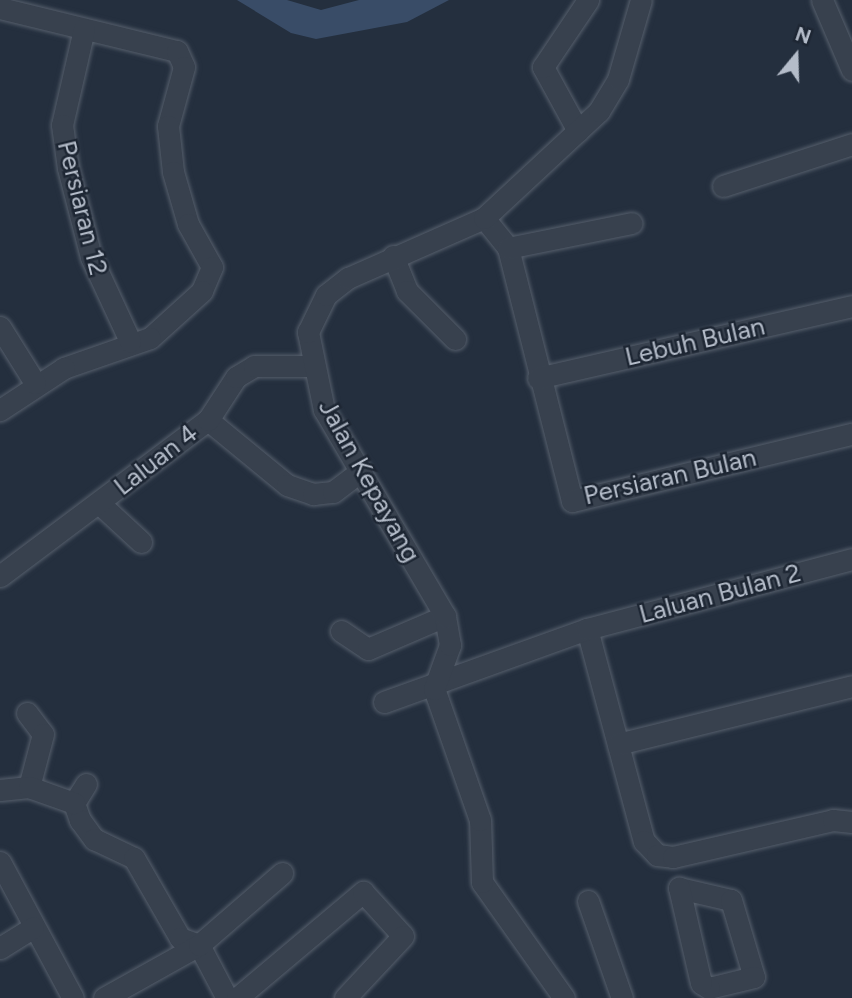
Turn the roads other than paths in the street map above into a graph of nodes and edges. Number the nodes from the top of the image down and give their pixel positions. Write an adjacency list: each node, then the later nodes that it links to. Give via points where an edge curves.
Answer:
1 (588, 0): 8 (street, via 543,67)
2 (641, 0): 8 (street, Jalan Kepayang, via 618,79)
3 (822, 0): 5 (street)
4 (0, 8): 6 (street)
5 (844, 19): 7 (street)
6 (84, 29): 18 (street, Persiaran 12, via 62,125 65,146 90,257); 18 (street, via 182,58 168,126 173,172 188,224 212,267 211,278 150,338)
7 (852, 70)
8 (578, 131): 11 (street, Jalan Kepayang)
9 (852, 144): 10 (street)
10 (723, 186)
11 (484, 218): 13 (street, Persiaran Bulan); 14 (street, Jalan Kepayang)
12 (632, 223): 13 (street)
13 (508, 248): 20 (street, Persiaran Bulan)
14 (393, 256): 17 (street, via 407,291); 19 (street, Jalan Kepayang, via 326,295 308,332)
15 (852, 306): 20 (street, Lebuh Bulan)
16 (0, 327): 21 (street)
17 (455, 339)
18 (130, 341): 21 (street)
19 (311, 366): 23 (street, Laluan 4, via 254,366 236,377); 25 (street, Jalan Kepayang, via 324,410)
20 (538, 378): 24 (street, Persiaran Bulan, via 572,501)
21 (35, 383): 22 (street)
22 (0, 410)
23 (208, 420): 25 (street, via 287,485 313,494 333,492); 26 (street, Laluan 4)
24 (852, 434)
25 (361, 471): 30 (street, Jalan Kepayang)
26 (100, 504): 27 (street); 29 (street, Laluan 4)
27 (141, 542)
28 (852, 559): 31 (street, Laluan Bulan 2)
29 (0, 576)
30 (445, 616): 32 (street, via 368,649); 34 (street, Jalan Kepayang, via 450,645)
31 (587, 629): 34 (street, Laluan Bulan 2); 37 (street)
32 (341, 631)
33 (852, 686): 37 (street)
34 (434, 689): 35 (street, Laluan Bulan 2); 55 (street, via 480,820 482,882)
35 (384, 702)
36 (27, 713): 39 (street, via 43,734)
37 (618, 744): 42 (street, via 644,841 657,855 673,857 833,820)
38 (86, 785): 41 (street)
39 (29, 787): 40 (street); 41 (street)
40 (0, 790)
41 (74, 803): 47 (street, via 94,839 134,858 180,938)
42 (852, 822)
43 (0, 862): 46 (street)
44 (282, 873): 47 (street)
45 (588, 901): 56 (street)
46 (33, 927): 48 (street); 50 (street)
47 (198, 945): 51 (street); 52 (street)
48 (0, 948)
49 (751, 988): 49 (street, via 754,977 731,900 679,887 701,982 709,988)
50 (73, 998)
51 (104, 998)
52 (227, 998)
53 (237, 998): 54 (street, via 363,892 403,936)
54 (345, 998)
55 (564, 998)
56 (622, 998)

